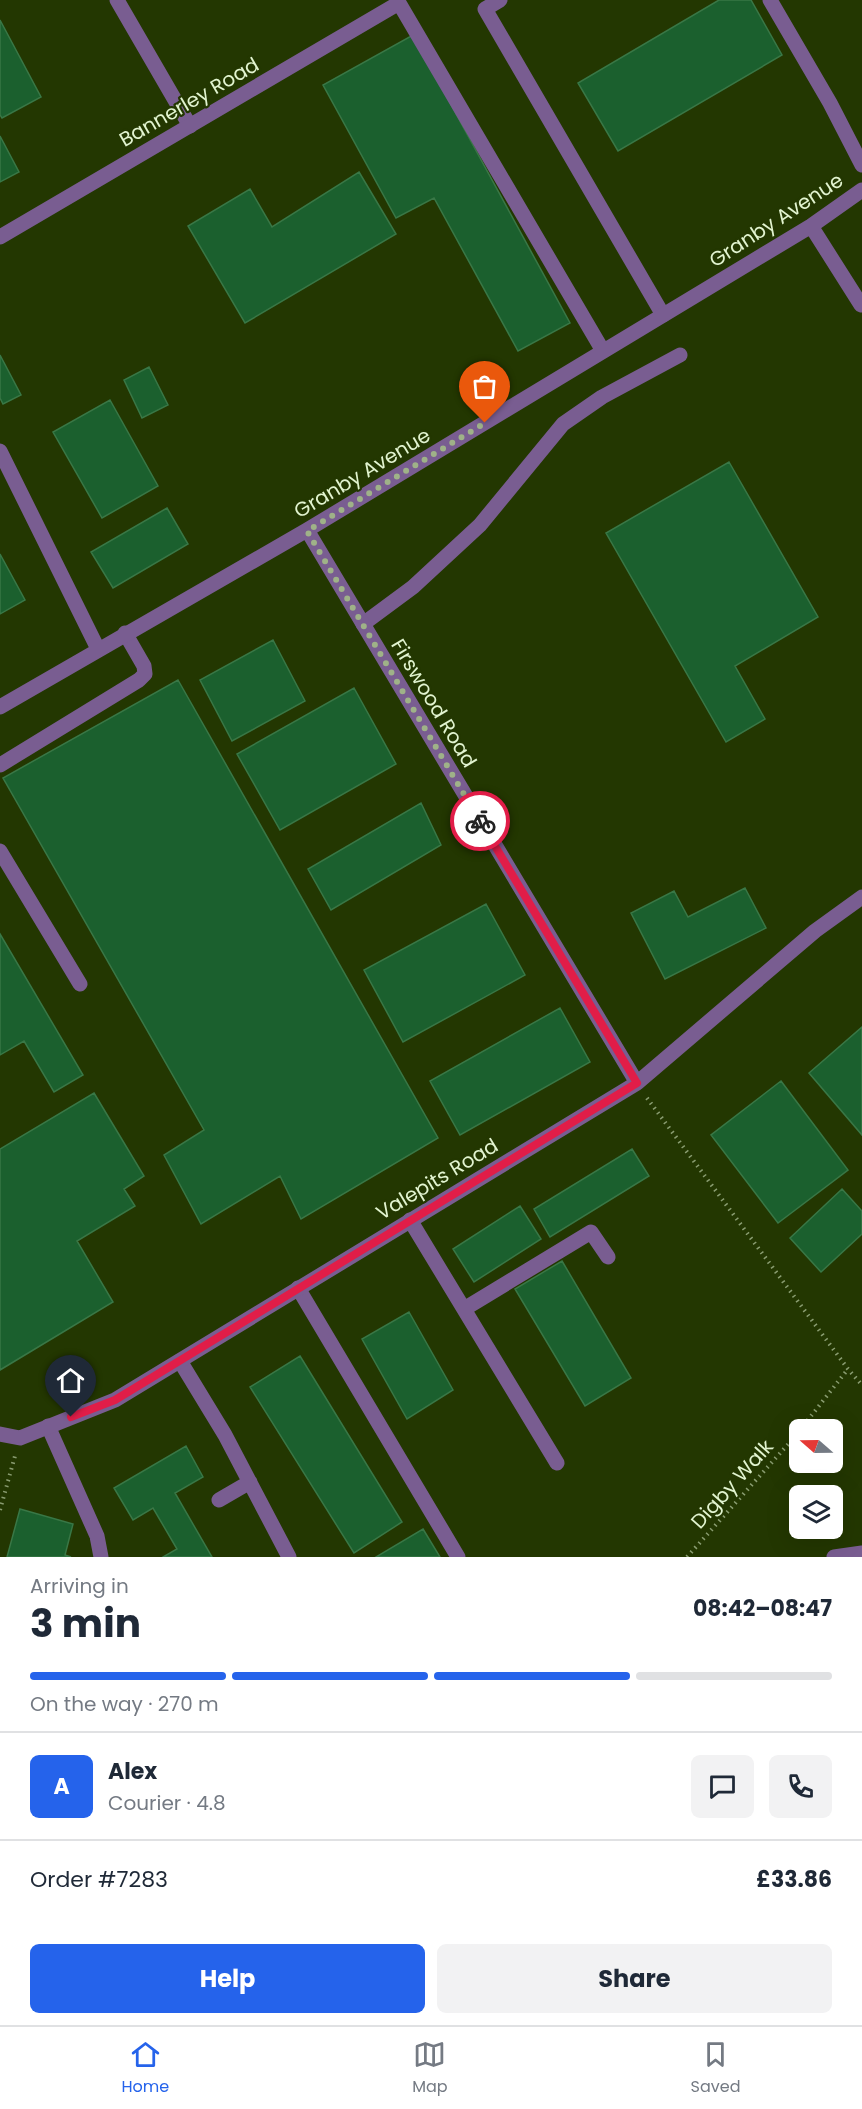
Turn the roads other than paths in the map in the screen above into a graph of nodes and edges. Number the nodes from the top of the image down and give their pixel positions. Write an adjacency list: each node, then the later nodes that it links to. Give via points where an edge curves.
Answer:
1 (117, 0): 4 (street)
2 (500, 0): 10 (street, via 485,9)
3 (770, 0): 5 (street)
4 (190, 126): 8 (street, Bannerley Road); 11 (street, Bannerley Road, via 399,3)
5 (862, 165)
6 (862, 190): 7 (street, Granby Avenue)
7 (811, 226): 9 (street); 10 (street, Granby Avenue)
8 (0, 237)
9 (861, 306)
10 (663, 315): 11 (street, Granby Avenue)
11 (603, 351): 14 (street, Granby Avenue)
12 (680, 355): 15 (street, via 602,397 563,424 480,525 413,587)
13 (0, 451): 17 (street)
14 (307, 531): 15 (street, Firswood Road); 16 (street, Granby Avenue)
15 (363, 624): 23 (street, Firswood Road)
16 (125, 633): 17 (street, Granby Avenue); 19 (street, via 145,674)
17 (98, 649): 18 (street, Granby Avenue)
18 (0, 707)
19 (0, 765)
20 (0, 851): 22 (street)
21 (862, 897): 23 (street, Valepits Road, via 815,931)
22 (80, 984)
23 (640, 1087): 24 (street, Valepits Road)
24 (410, 1220): 26 (street, Valepits Road); 27 (street)
25 (608, 1257): 27 (street, via 591,1232)
26 (298, 1288): 28 (street, Valepits Road); 37 (street)
27 (464, 1308): 31 (street)
28 (180, 1361): 29 (street, Valepits Road, via 115,1400); 32 (street)
29 (48, 1426): 30 (street, Valepits Road, via 20,1438); 35 (street, via 97,1536)
30 (0, 1434)
31 (557, 1463)
32 (249, 1482): 33 (street); 36 (street)
33 (219, 1500)
34 (862, 1553): 38 (street)
35 (101, 1557)
36 (289, 1557)
37 (458, 1557)
38 (834, 1557)

